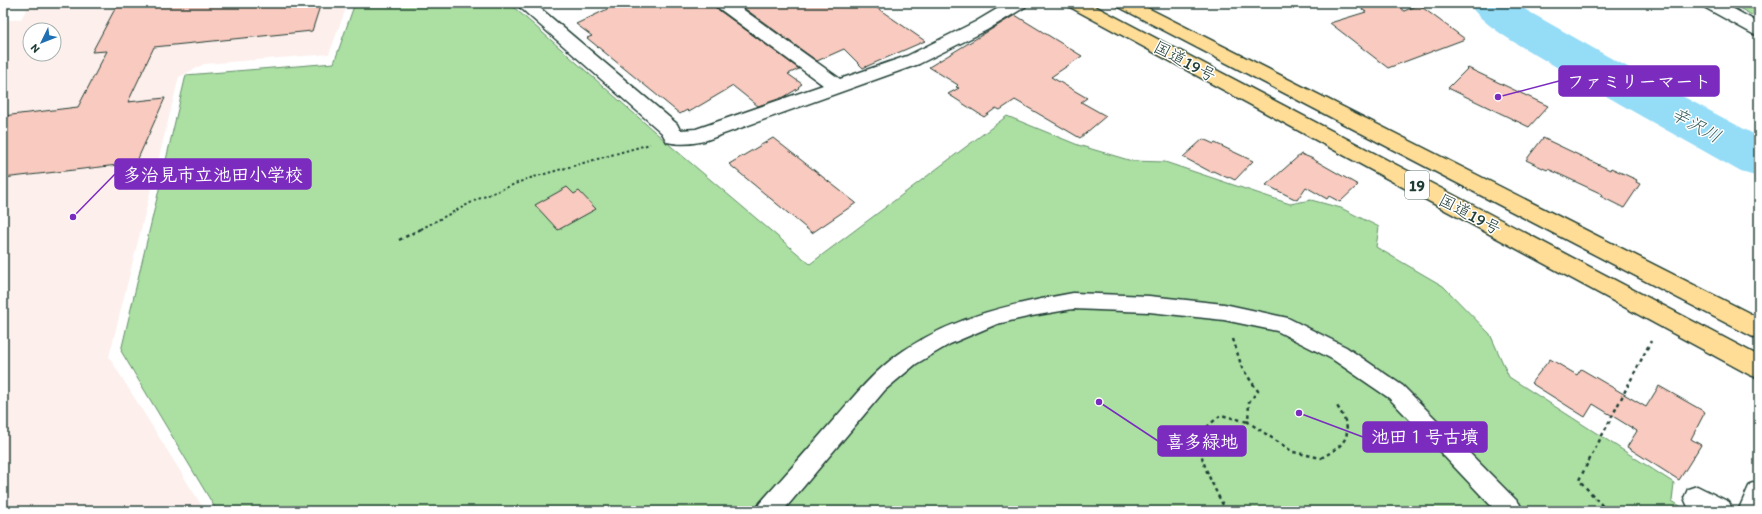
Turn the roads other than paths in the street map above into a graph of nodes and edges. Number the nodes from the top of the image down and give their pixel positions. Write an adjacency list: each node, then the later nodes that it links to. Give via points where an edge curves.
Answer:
1 (524, 3): 8 (street, via 670,129 674,137 697,136)
2 (723, 3): 8 (street)
3 (1019, 3): 8 (street, via 981,26 913,60)
4 (1076, 3): 10 (highway, 国道19号 / 19)
5 (1125, 3): 9 (highway, 国道19号 / 19)
6 (1710, 3): 7 (street)
7 (1759, 30)
8 (838, 87)
9 (1759, 329)
10 (1759, 368)
11 (1759, 493): 16 (street)
12 (1697, 498): 15 (street)
13 (768, 511): 14 (lane, via 878,384 909,358 943,338 994,317 1073,301 1149,304 1224,312 1281,324 1339,353 1396,392)
14 (1511, 511)
15 (1720, 511)
16 (1751, 511)

